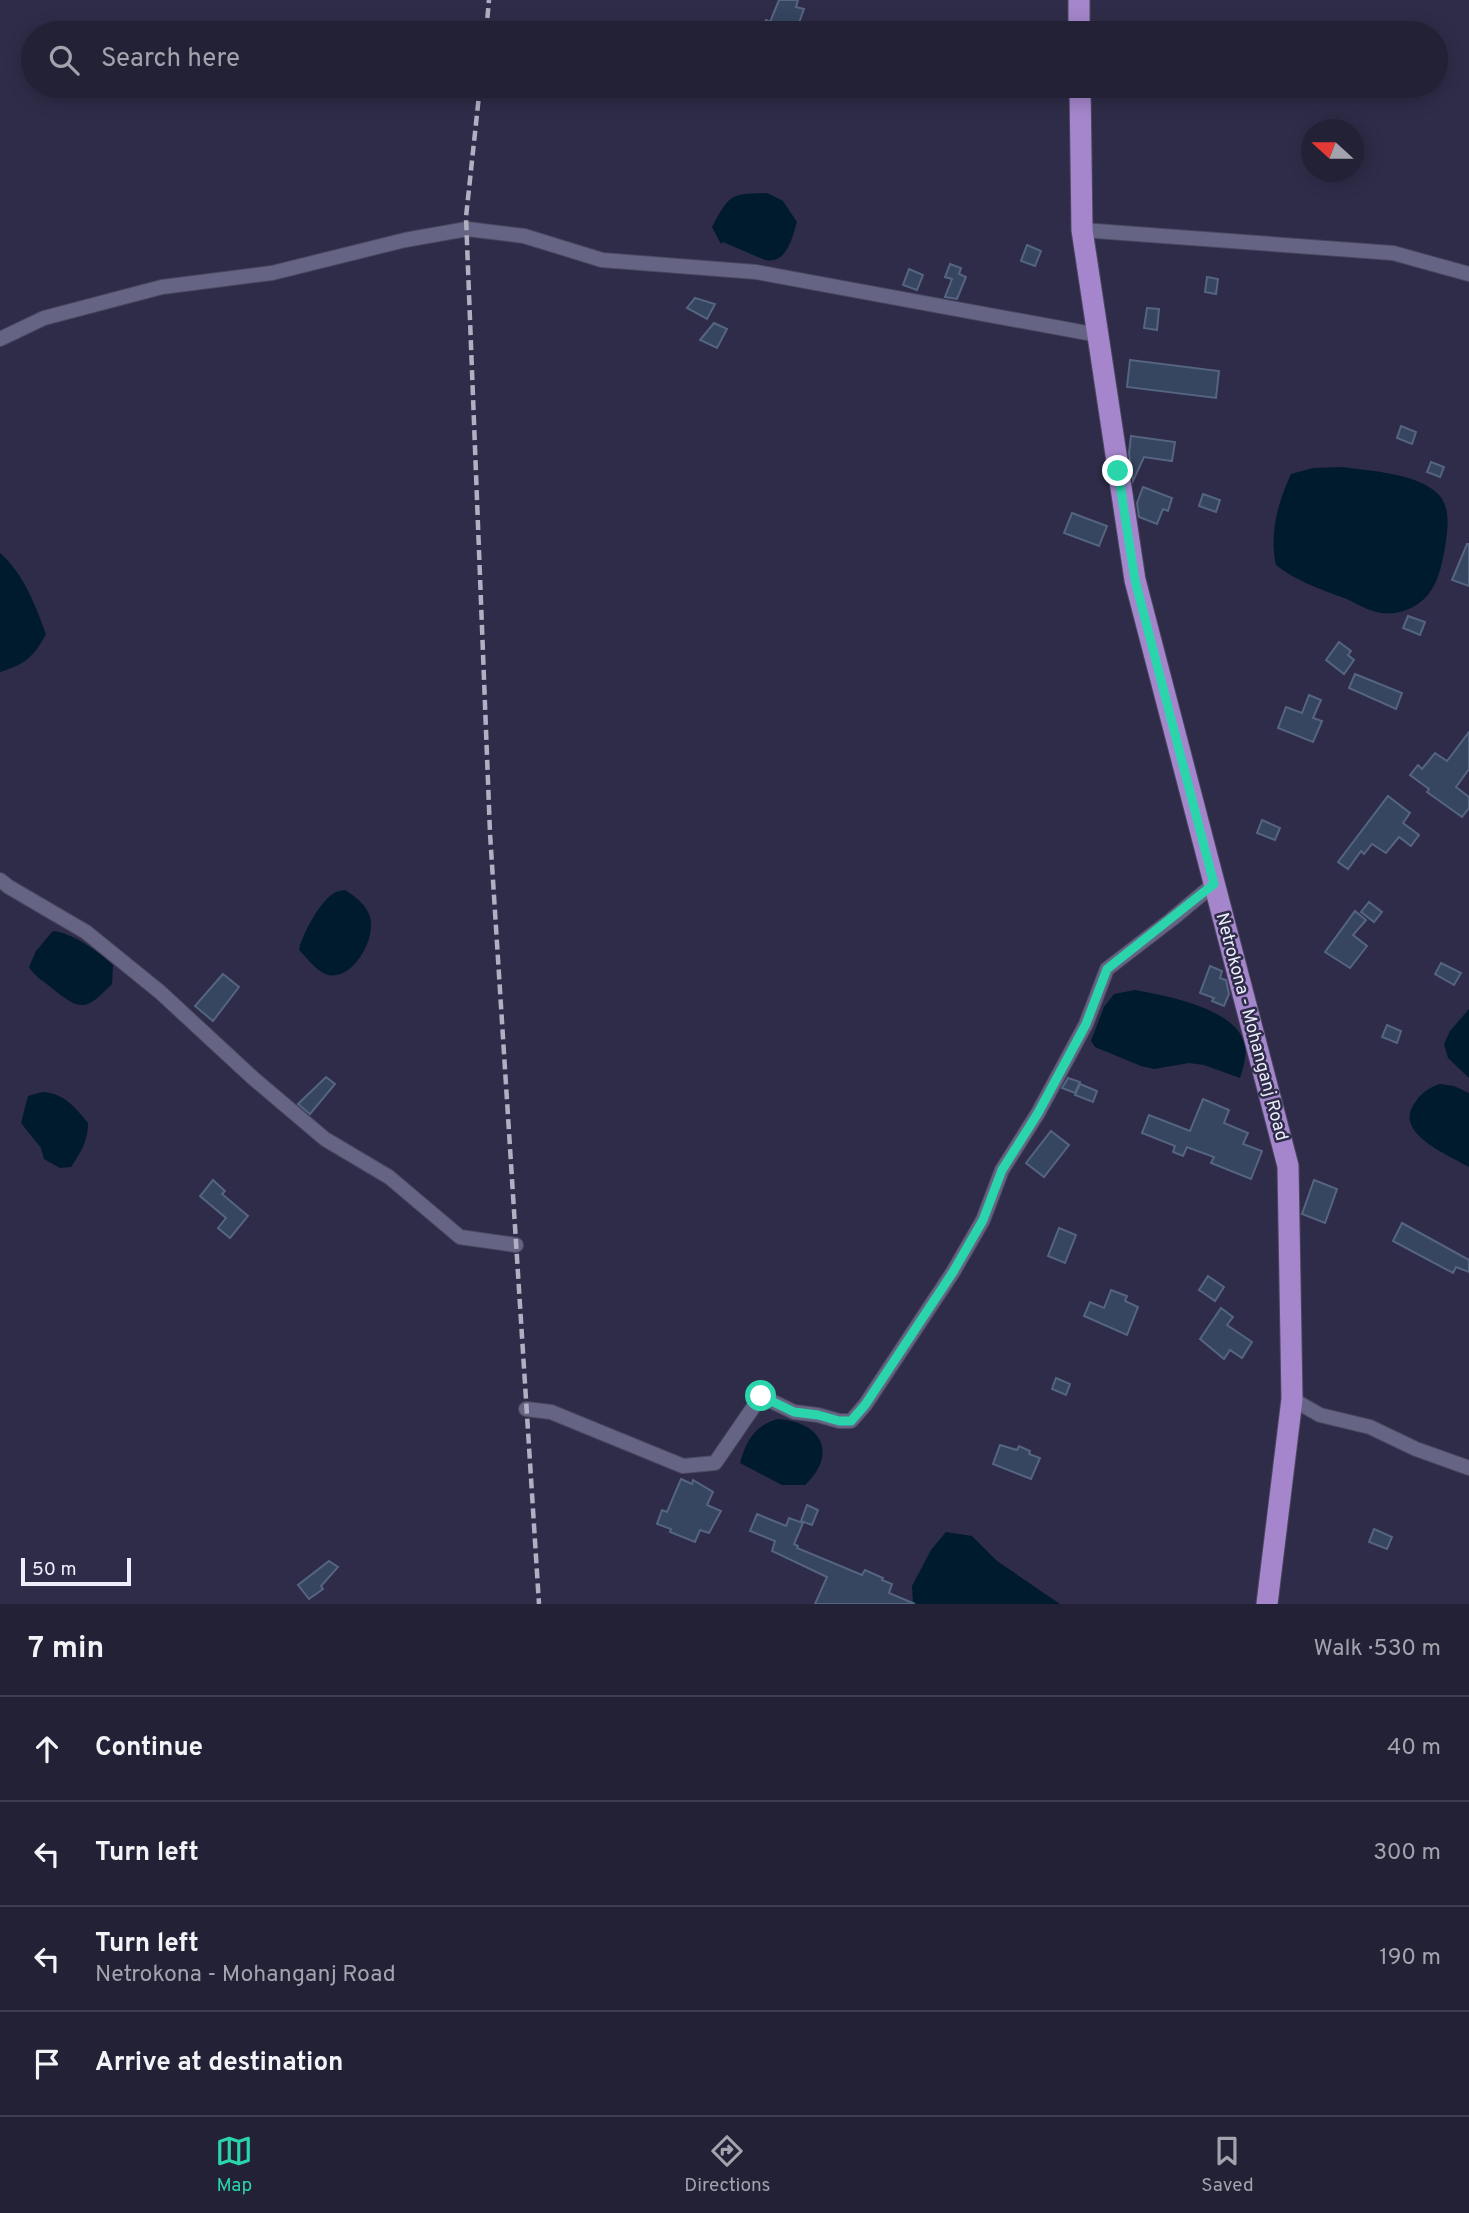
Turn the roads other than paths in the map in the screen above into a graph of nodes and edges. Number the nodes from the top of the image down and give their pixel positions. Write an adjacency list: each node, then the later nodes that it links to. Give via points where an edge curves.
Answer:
1 (1079, 0): 2 (main road)
2 (1079, 21)
3 (1080, 98): 4 (main road, Netrokona - Mohanganj Road)
4 (1082, 230): 5 (street, via 1393,253); 6 (main road, Netrokona - Mohanganj Road)
5 (1469, 274)
6 (1098, 335): 7 (street, via 756,272 602,260 524,236 467,229 272,273 162,286 44,318); 9 (main road, Netrokona - Mohanganj Road, via 1135,580)
7 (0, 339)
8 (0, 880): 10 (street, via 86,932 325,1139 389,1177 460,1237)
9 (1214, 884): 11 (main road, Netrokona - Mohanganj Road, via 1288,1166); 12 (street, via 1107,969 1086,1024 1002,1170 983,1220 851,1421 794,1412 761,1396 715,1462 683,1466 551,1412)
10 (516, 1245)
11 (1292, 1399): 13 (street, via 1320,1415 1370,1427); 14 (main road, Netrokona - Mohanganj Road)
12 (527, 1409)
13 (1469, 1468)
14 (1267, 1604)

